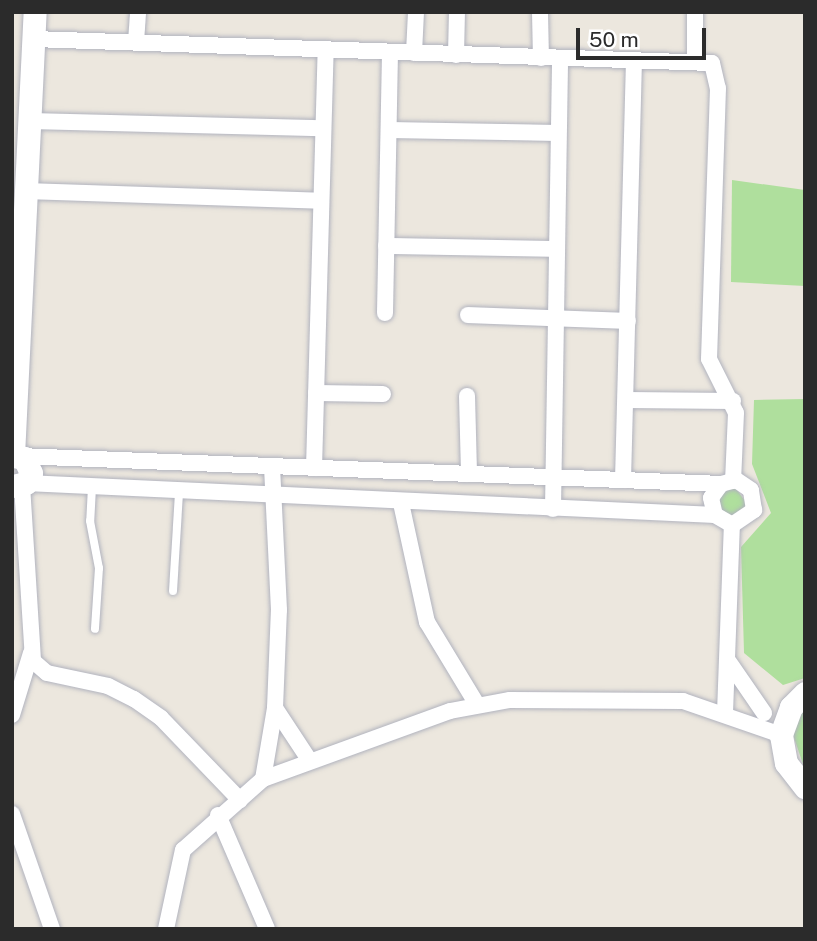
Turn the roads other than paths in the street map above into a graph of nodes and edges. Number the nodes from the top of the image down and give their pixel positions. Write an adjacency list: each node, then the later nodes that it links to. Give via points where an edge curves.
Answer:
1 (35, 12): 7 (street)
2 (138, 12): 8 (street)
3 (416, 12): 11 (street)
4 (457, 12): 12 (street)
5 (540, 12): 13 (street)
6 (695, 12): 16 (street)
7 (34, 39): 8 (street); 17 (street)
8 (136, 42): 9 (street)
9 (326, 50): 10 (street); 18 (street)
10 (390, 52): 11 (street); 19 (street)
11 (414, 53): 12 (street)
12 (456, 55): 13 (street)
13 (541, 58): 14 (street)
14 (560, 58): 15 (street); 20 (street)
15 (634, 60): 16 (street); 28 (street)
16 (695, 60): 33 (street, via 712,63 718,77 709,359)
17 (30, 121): 18 (street); 21 (street)
18 (322, 128): 22 (street)
19 (388, 130): 20 (street); 23 (street)
20 (558, 133): 24 (street)
21 (26, 191): 22 (street); 34 (street)
22 (320, 201): 29 (street)
23 (386, 246): 24 (street); 25 (street)
24 (557, 249): 27 (street)
25 (385, 313)
26 (468, 315): 27 (street)
27 (555, 318): 28 (street); 38 (street)
28 (628, 321): 32 (street)
29 (316, 393): 30 (street); 36 (street)
30 (383, 394)
31 (467, 396): 37 (street)
32 (626, 400): 33 (street); 39 (street)
33 (733, 401): 40 (street)
34 (15, 456): 35 (street); 41 (street, via 31,467)
35 (272, 466): 36 (street); 44 (street)
36 (314, 468): 37 (street)
37 (469, 474): 38 (street)
38 (553, 477): 39 (street); 46 (street)
39 (623, 480): 40 (street)
40 (727, 482): 47 (street, via 711,498); 48 (street, via 751,490 755,503 749,518)
41 (20, 485): 42 (street); 51 (street, via 29,522)
42 (92, 487): 43 (street); 50 (lane, via 90,521 99,568)
43 (179, 493): 44 (street); 49 (lane)
44 (271, 498): 45 (street); 55 (street, via 279,610)
45 (401, 503): 46 (street); 54 (street, via 427,622)
46 (553, 509): 47 (street)
47 (715, 515): 48 (street)
48 (732, 525): 52 (street)
49 (173, 591)
50 (95, 629)
51 (31, 653): 57 (street); 63 (street, via 47,673 108,686 162,718)
52 (729, 662): 56 (street); 58 (street)
53 (798, 700): 56 (street); 59 (street)
54 (476, 703): 58 (street, via 626,697); 60 (street)
55 (275, 708): 60 (street); 61 (street)
56 (764, 713): 58 (street)
57 (12, 715)
58 (732, 716): 59 (street)
59 (781, 735): 62 (street, via 786,763)
60 (308, 758): 61 (street)
61 (263, 779): 63 (street)
62 (805, 787)
63 (240, 800): 65 (street)
64 (12, 814): 66 (street)
65 (218, 815): 67 (street, via 183,850); 68 (street)
66 (52, 929)
67 (166, 929)
68 (267, 929)

